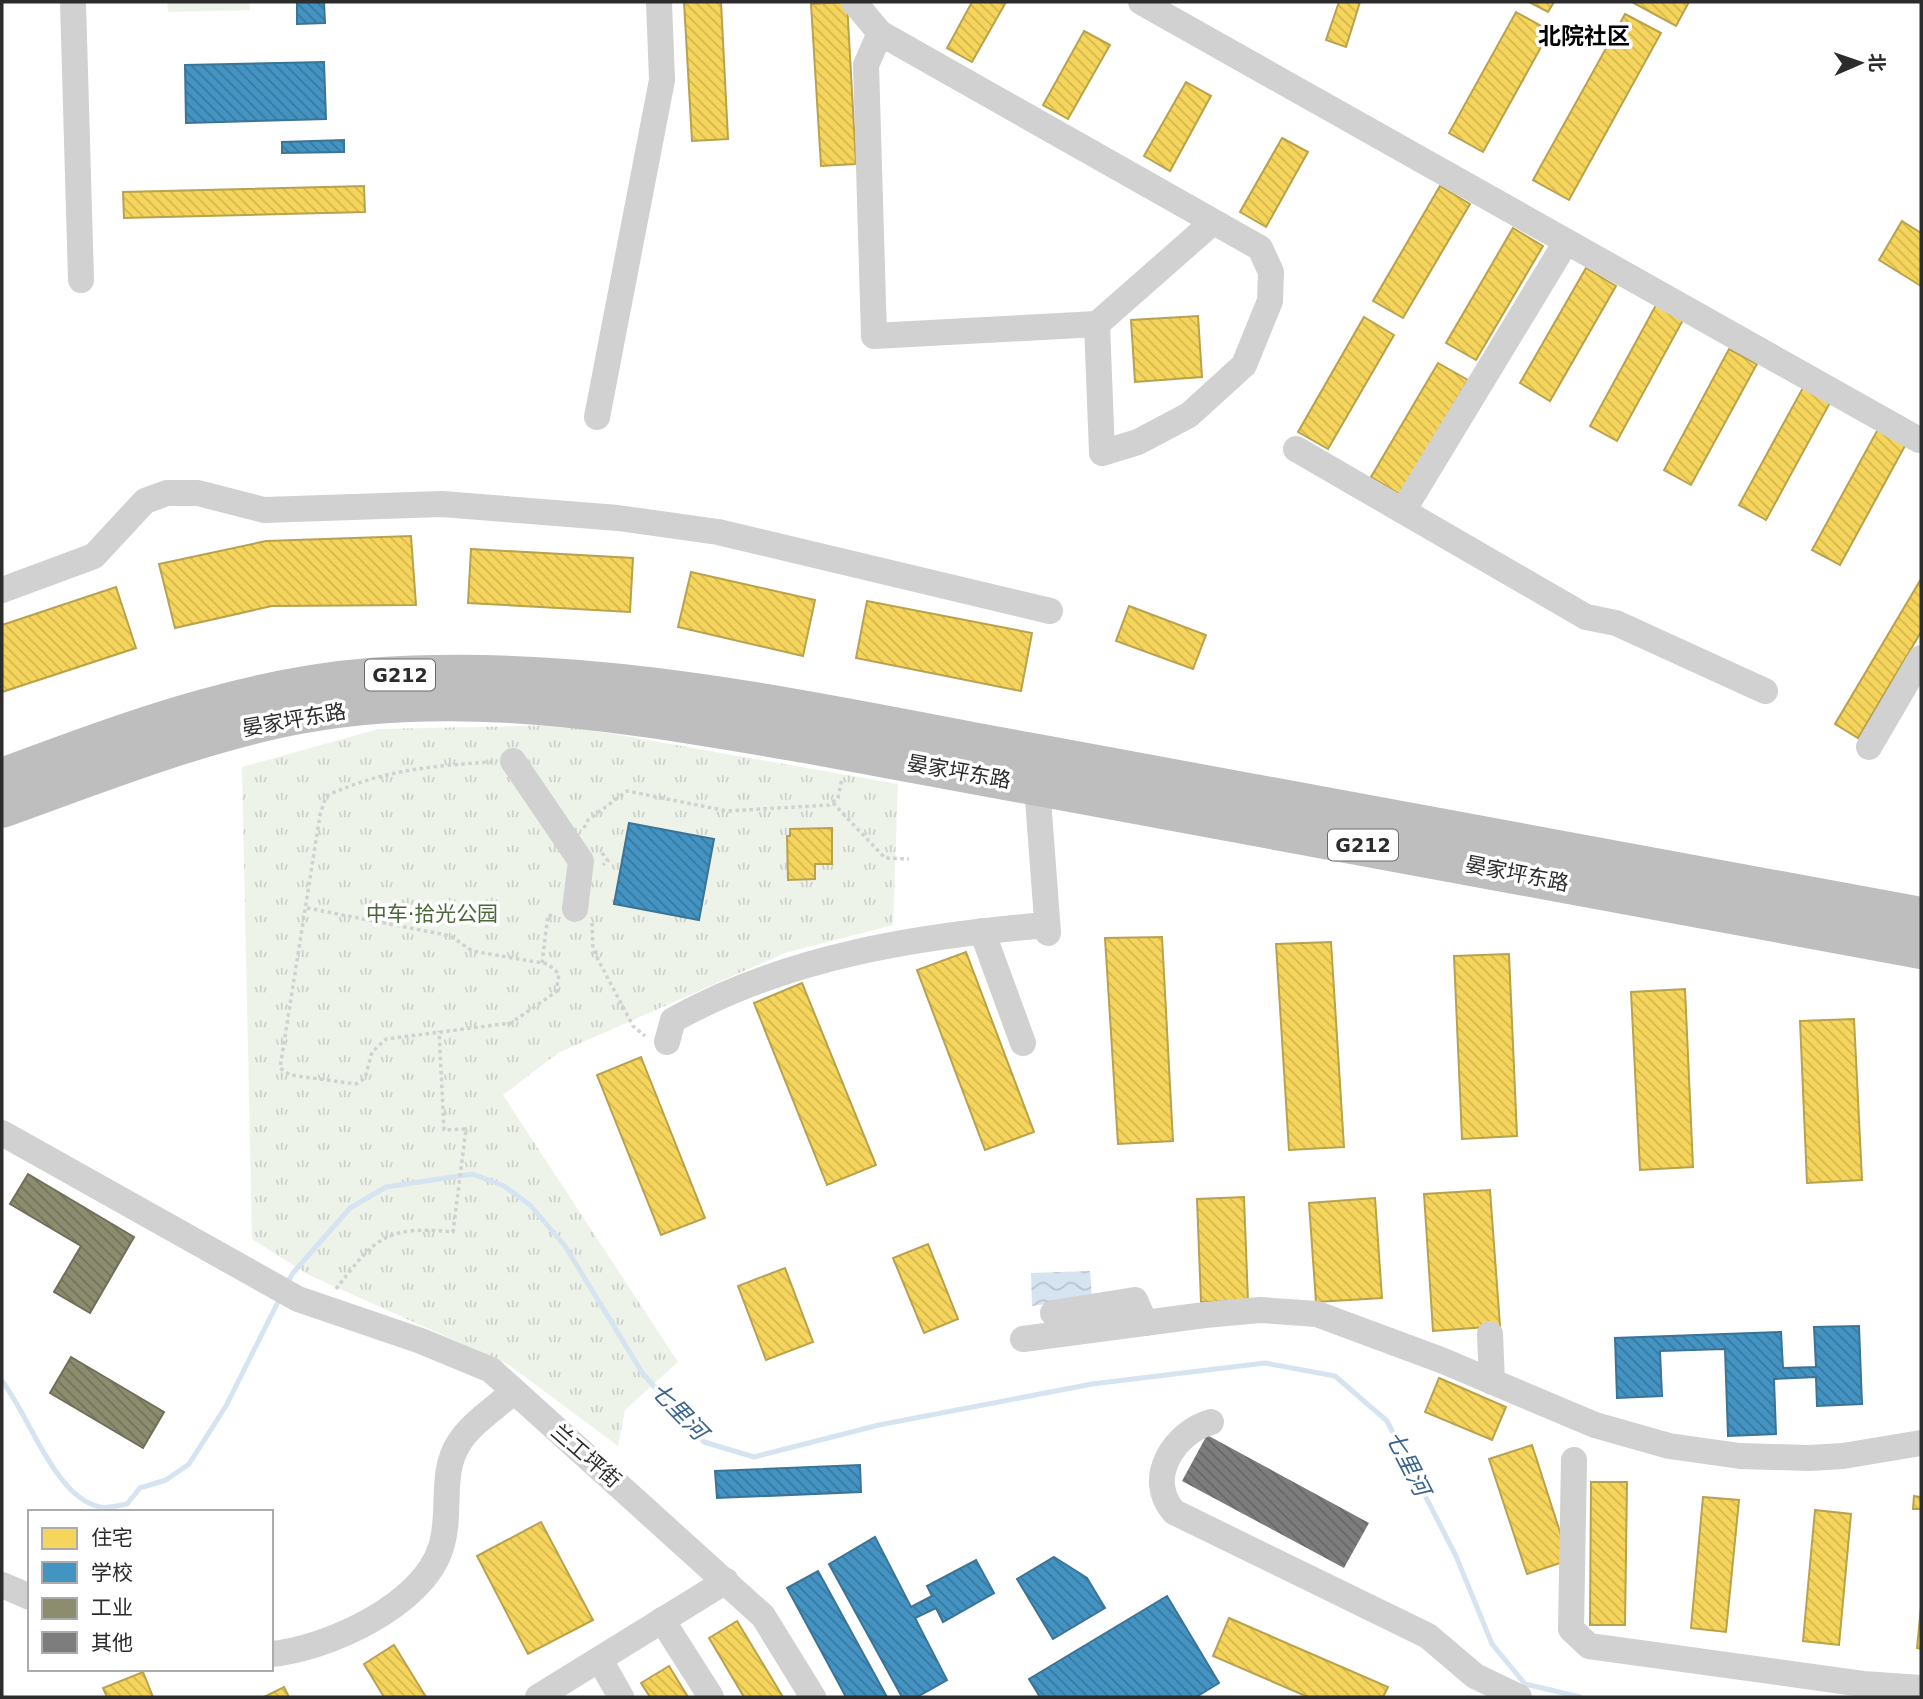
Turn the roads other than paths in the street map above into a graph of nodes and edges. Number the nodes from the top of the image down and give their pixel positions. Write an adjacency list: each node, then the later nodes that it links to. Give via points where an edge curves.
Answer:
1 (73, 2): 8 (street)
2 (659, 2): 10 (street, via 662,80)
3 (854, 2): 5 (street)
4 (1141, 2): 7 (street)
5 (880, 33): 6 (street); 9 (street, via 866,65 874,336)
6 (1213, 222): 9 (street); 9 (street, via 1261,248 1271,272 1270,301 1244,365 1199,407 1138,442 1102,453)
7 (1566, 242): 11 (street); 13 (street)
8 (82, 280)
9 (1097, 324)
10 (597, 417)
11 (1919, 440)
12 (1297, 449): 13 (street)
13 (1403, 511): 17 (street, via 1586,617 1616,623)
14 (2, 590): 15 (street, via 94,556 145,501 167,494 198,493 264,510 442,504 618,518 719,532)
15 (1051, 611)
16 (1921, 658): 19 (street)
17 (1765, 691)
18 (278, 704): 21 (highway, 晏家坪东路 / G212, via 190,712); 22 (highway, 晏家坪东路 / G212, via 529,703 618,713); 23 (highway, 晏家坪东路 / G212, via 198,741); 25 (highway, 晏家坪东路 / G212, via 367,677 531,674 623,683 852,719)
19 (1869, 747)
20 (513, 761): 24 (street, via 590,856)
21 (2, 777)
22 (1037, 786): 26 (street, via 1047,929); 27 (highway, 晏家坪东路 / G212)
23 (2, 809)
24 (574, 915)
25 (1921, 916)
26 (982, 930): 28 (street, via 817,960 707,1001 673,1020); 29 (street)
27 (1921, 950)
28 (667, 1042)
29 (1023, 1043)
30 (2, 1133): 36 (street, 兰工坪街, via 298,1299 491,1370)
31 (1053, 1313): 32 (street, via 1135,1300)
32 (1145, 1323): 34 (street); 35 (street, via 1260,1310 1317,1314)
33 (1490, 1334): 35 (street)
34 (1023, 1339)
35 (1492, 1382): 38 (street, via 1595,1425 1707,1452 1809,1458)
36 (514, 1391): 40 (street, 兰工坪街); 44 (street, via 460,1441 449,1463 441,1549 418,1585 384,1613 345,1634)
37 (1211, 1422): 51 (street, via 1190,1430 1168,1455 1163,1487 1174,1511 1427,1636 1475,1676)
38 (1921, 1443)
39 (1574, 1461): 46 (street, via 1571,1629 1589,1646)
40 (726, 1581): 43 (street); 50 (street, 兰工坪街, via 763,1616)
41 (2, 1585): 42 (street)
42 (28, 1596)
43 (662, 1620): 45 (street); 49 (street)
44 (273, 1654)
45 (600, 1660): 47 (street); 48 (street)
46 (1921, 1688)
47 (538, 1697)
48 (621, 1697)
49 (711, 1697)
50 (813, 1697)
51 (1519, 1697)

